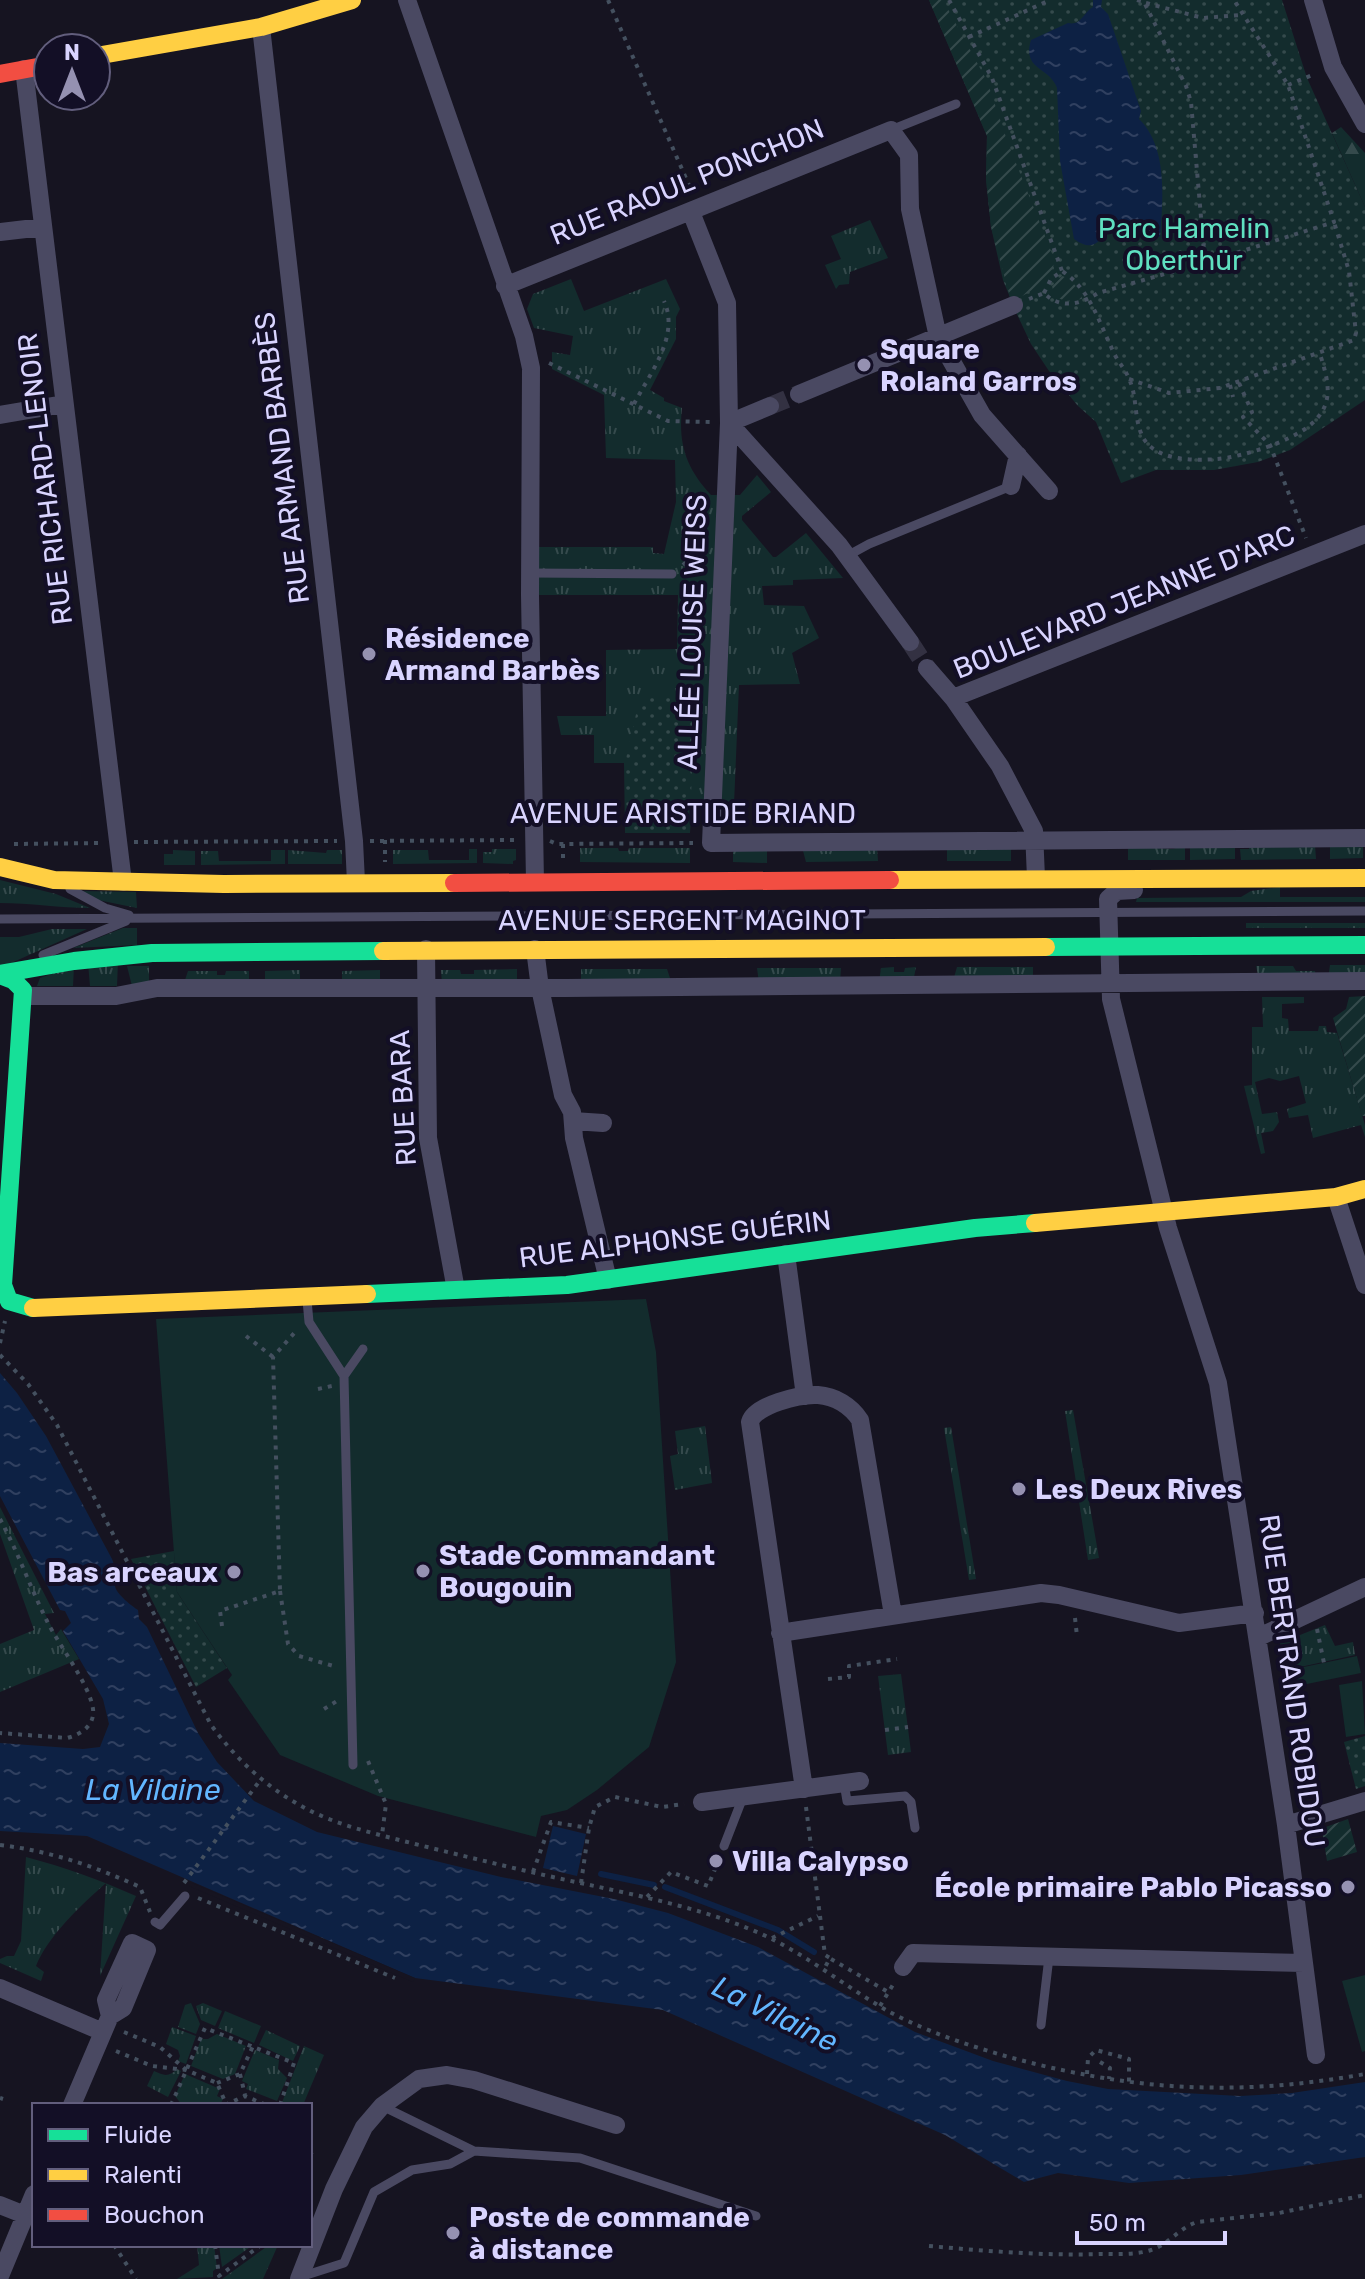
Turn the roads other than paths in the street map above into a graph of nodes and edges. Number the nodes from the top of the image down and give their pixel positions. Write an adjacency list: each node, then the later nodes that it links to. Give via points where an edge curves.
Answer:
1 (352, 0): 4 (main road)
2 (407, 0): 15 (street)
3 (1313, 0): 10 (street, via 1333,67)
4 (261, 27): 5 (main road); 42 (street, RUE ARMAND BARBÈS)
5 (112, 53)
6 (32, 68): 7 (main road)
7 (24, 69): 8 (main road); 13 (street, RUE RICHARD-LENOIR)
8 (0, 74)
9 (956, 104): 11 (lane)
10 (1365, 124)
11 (891, 130): 12 (street, RUE RAOUL PONCHON); 17 (street, via 909,155 910,209)
12 (695, 210): 15 (street, RUE RAOUL PONCHON); 22 (street, ALLÉE LOUISE WEISS, via 727,303)
13 (43, 227): 14 (street); 19 (street, RUE RICHARD-LENOIR)
14 (0, 232)
15 (505, 286): 28 (street, via 531,368)
16 (1014, 305): 17 (street)
17 (938, 337): 18 (street); 23 (street, via 982,415)
18 (799, 394)
19 (64, 404): 21 (street); 41 (street, RUE RICHARD-LENOIR)
20 (770, 406): 22 (street)
21 (0, 415)
22 (729, 423): 27 (street); 35 (street, ALLÉE LOUISE WEISS)
23 (1018, 455): 24 (street); 25 (street)
24 (1011, 486): 27 (lane)
25 (1049, 491)
26 (1365, 534): 32 (street, BOULEVARD JEANNE D'ARC)
27 (847, 556): 30 (street)
28 (530, 573): 29 (lane); 43 (street)
29 (672, 574)
30 (910, 642)
31 (927, 668): 32 (street)
32 (953, 698): 34 (street, BOULEVARD JEANNE D'ARC, via 1000,766)
33 (1365, 838): 34 (street, AVENUE ARISTIDE BRIAND)
34 (1035, 840): 35 (street, AVENUE ARISTIDE BRIAND); 37 (street, BOULEVARD JEANNE D'ARC)
35 (711, 843)
36 (0, 867): 40 (main road)
37 (1036, 878): 38 (main road); 43 (main road)
38 (1262, 878): 39 (main road); 45 (street, via 1235,890 1123,890 1111,894)
39 (1365, 878)
40 (54, 880): 41 (main road); 46 (lane)
41 (123, 882): 42 (main road)
42 (356, 882): 43 (main road)
43 (535, 882)
44 (1363, 911): 45 (lane)
45 (1108, 913): 46 (lane); 49 (street)
46 (136, 918): 47 (lane); 52 (lane)
47 (0, 919)
48 (1365, 945): 49 (main road, AVENUE SERGENT MAGINOT)
49 (1109, 946): 51 (main road, AVENUE SERGENT MAGINOT); 54 (street, RUE BERTRAND ROBIDOU)
50 (426, 949): 51 (main road, AVENUE SERGENT MAGINOT); 52 (main road, AVENUE SERGENT MAGINOT, via 152,953); 55 (street, RUE BARA)
51 (535, 949): 56 (street)
52 (0, 974): 57 (main road, via 13,980)
53 (1365, 981): 54 (street)
54 (1110, 984): 56 (street); 62 (street, RUE BERTRAND ROBIDOU)
55 (427, 988): 56 (street); 57 (street, via 157,988 116,996); 67 (street, RUE BARA, via 428,1138)
56 (540, 988): 58 (street)
57 (23, 996): 65 (main road)
58 (573, 1121): 59 (street); 64 (street)
59 (603, 1123)
60 (1365, 1189): 61 (main road, RUE ALPHONSE GUÉRIN)
61 (1336, 1197): 62 (main road, RUE ALPHONSE GUÉRIN); 66 (street)
62 (1164, 1211): 63 (main road, RUE ALPHONSE GUÉRIN, via 987,1227); 73 (street, RUE BERTRAND ROBIDOU, via 1218,1383)
63 (786, 1254): 64 (main road, RUE ALPHONSE GUÉRIN); 71 (street)
64 (608, 1280): 67 (main road, RUE ALPHONSE GUÉRIN)
65 (1, 1285): 68 (main road, RUE ALPHONSE GUÉRIN, via 9,1301 30,1308)
66 (1365, 1285)
67 (456, 1290): 68 (main road, RUE ALPHONSE GUÉRIN)
68 (306, 1296): 70 (lane, via 309,1322)
69 (363, 1349): 70 (lane)
70 (344, 1376): 77 (lane)
71 (805, 1396): 74 (street, via 833,1399 855,1411 860,1420); 75 (street, via 758,1410 750,1422)
72 (1365, 1587): 76 (street)
73 (1255, 1613): 74 (street, via 1179,1623 1041,1593); 76 (street, RUE BERTRAND ROBIDOU)
74 (893, 1615): 75 (street)
75 (780, 1633): 79 (street)
76 (1259, 1637): 83 (street, RUE BERTRAND ROBIDOU)
77 (353, 1765)
78 (852, 1782): 79 (street); 84 (lane, via 847,1801 905,1796)
79 (804, 1789): 80 (street)
80 (743, 1797): 82 (street); 85 (lane)
81 (1365, 1801): 83 (street)
82 (702, 1802)
83 (1286, 1825): 89 (street, RUE BERTRAND ROBIDOU)
84 (915, 1828)
85 (724, 1846)
86 (181, 1897): 87 (lane, via 160,1925)
87 (155, 1922)
88 (1049, 1957): 89 (street); 90 (street, via 913,1953); 92 (lane)
89 (1304, 1963): 93 (street, RUE BERTRAND ROBIDOU)
90 (903, 1967)
91 (0, 1988): 94 (street, via 106,2024)
92 (1041, 2025)
93 (1316, 2055)
94 (73, 2103)
95 (382, 2106): 96 (street, via 419,2079 447,2075); 97 (lane); 103 (street, via 364,2127 340,2177)
96 (616, 2125)
97 (474, 2151): 101 (lane, via 580,2158); 103 (lane, via 450,2164 412,2170 374,2192 344,2263)
98 (32, 2199): 100 (street)
99 (0, 2205): 100 (street)
100 (25, 2215): 102 (street)
101 (756, 2216)
102 (0, 2276)
103 (300, 2278)

